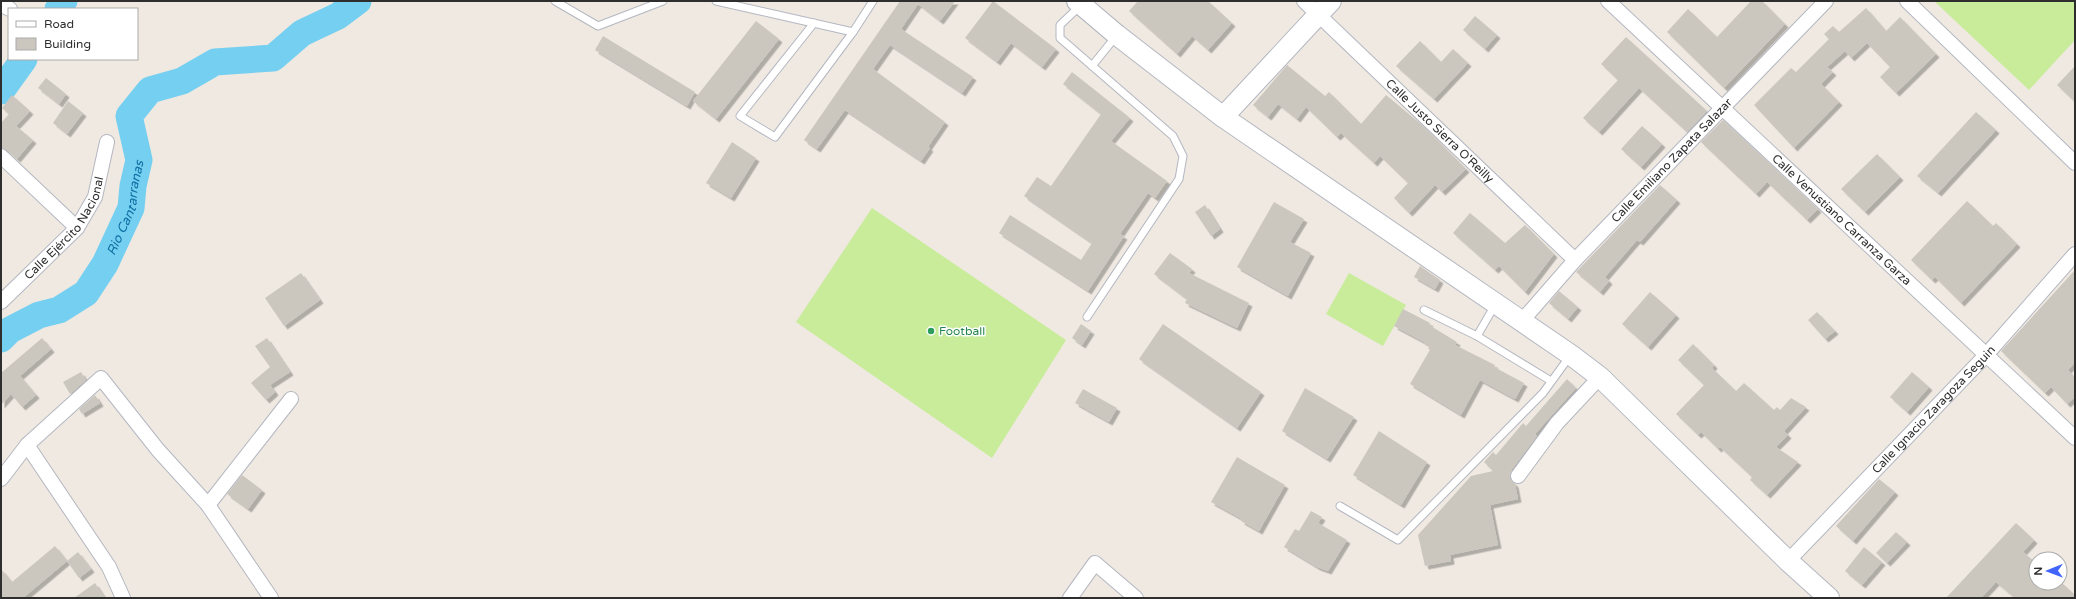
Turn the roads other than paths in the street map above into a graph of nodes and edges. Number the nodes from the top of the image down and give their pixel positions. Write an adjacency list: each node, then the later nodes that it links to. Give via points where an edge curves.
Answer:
1 (555, 1): 2 (lane, via 598,26)
2 (663, 1)
3 (716, 1): 11 (lane)
4 (873, 1): 12 (lane)
5 (1304, 1): 10 (street, Calle Justo Sierra O'Reilly)
6 (1608, 1): 15 (street, Calle Venustiano Carranza Garza)
7 (1826, 1): 15 (street, Calle Emiliano Zapata Salazar)
8 (1907, 1): 19 (street)
9 (1079, 3): 13 (street); 14 (lane, via 1060,25 1060,38)
10 (1325, 8): 16 (street); 22 (street, Calle Justo Sierra O'Reilly)
11 (814, 23): 12 (lane); 12 (lane, via 740,116 775,137)
12 (853, 32)
13 (1117, 35): 14 (lane); 16 (street)
14 (1092, 66): 26 (lane, via 1173,136 1182,156 1179,179)
15 (1722, 108): 22 (street, Calle Emiliano Zapata Salazar); 29 (street, Calle Venustiano Carranza Garza)
16 (1223, 117): 24 (street)
17 (106, 142): 20 (street, Calle Ejército Nacional, via 95,197)
18 (1, 156): 20 (street)
19 (2075, 163)
20 (77, 228): 23 (street, Calle Ejército Nacional)
21 (2075, 254): 29 (street, Calle Ignacio Zaragoza Seguin)
22 (1575, 260): 27 (street, Calle Emiliano Zapata Salazar)
23 (1, 302)
24 (1495, 305): 27 (street); 28 (lane)
25 (1424, 310): 28 (lane)
26 (1086, 317)
27 (1520, 322): 30 (street)
28 (1477, 336): 32 (lane)
29 (1987, 354): 34 (street, Calle Venustiano Carranza Garza); 40 (street, Calle Ignacio Zaragoza Seguin)
30 (1571, 355): 31 (street); 32 (lane)
31 (1600, 377): 36 (street, via 1557,423); 40 (street)
32 (1551, 381): 39 (lane, via 1543,393 1398,540)
33 (291, 399): 38 (street)
34 (2075, 438)
35 (27, 445): 37 (street); 38 (street, via 101,378 158,450); 41 (street, via 109,567)
36 (1518, 476)
37 (1, 478)
38 (208, 505): 42 (street)
39 (1340, 506)
40 (1788, 561): 45 (street)
41 (123, 598)
42 (271, 598)
43 (1070, 598): 44 (street, via 1095,563)
44 (1136, 598)
45 (1829, 598)

